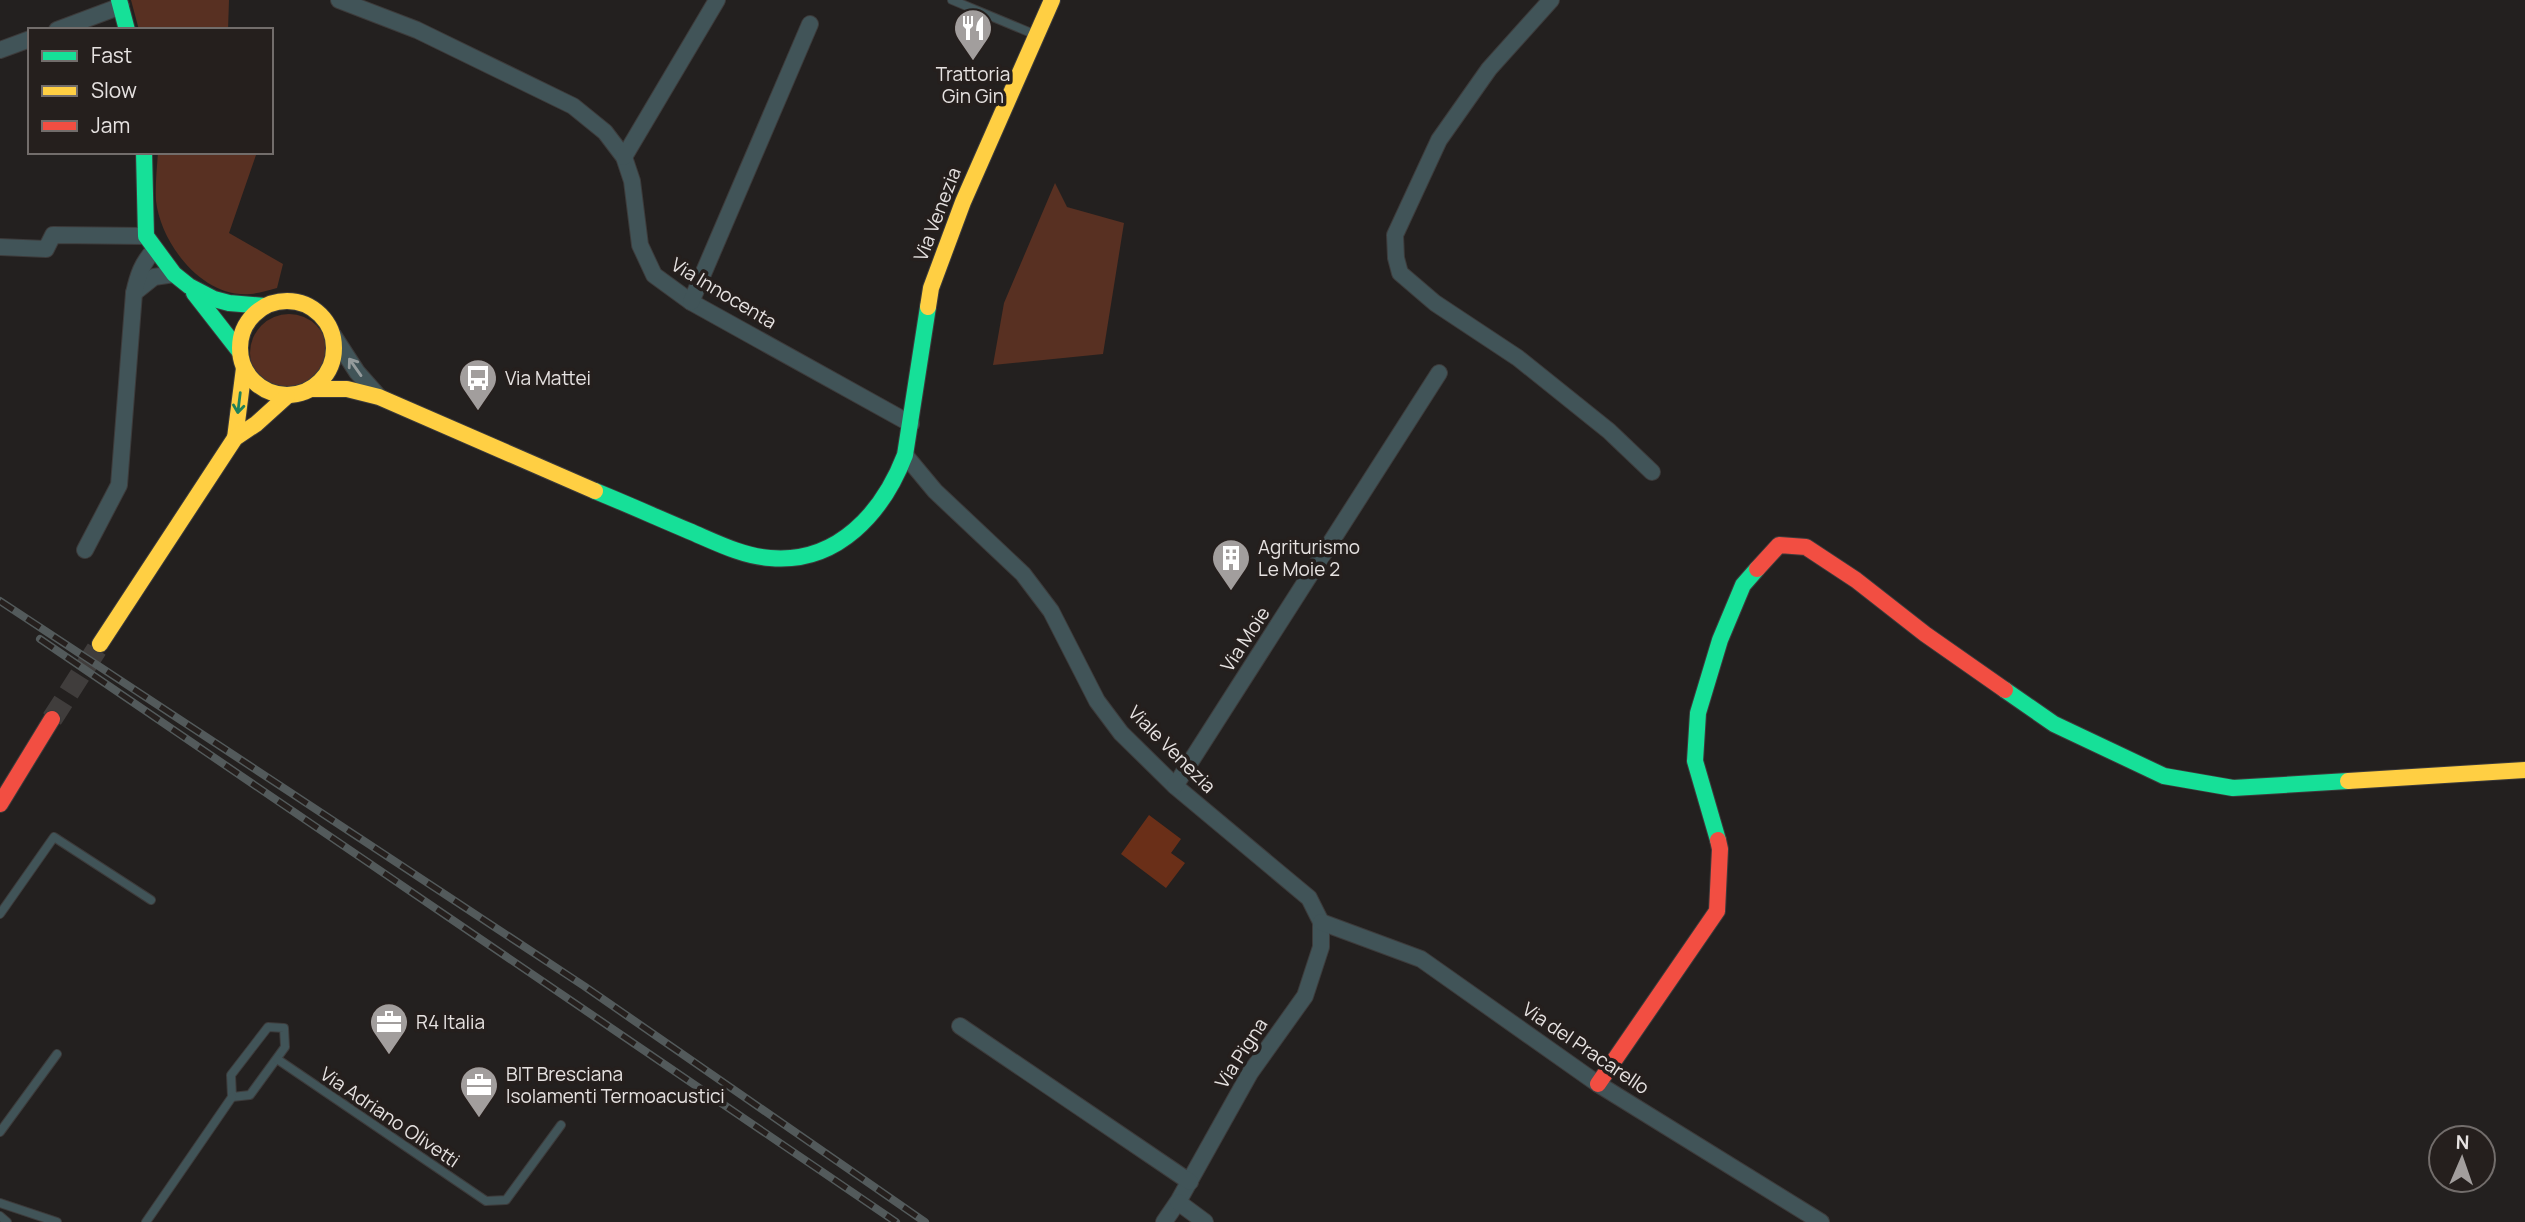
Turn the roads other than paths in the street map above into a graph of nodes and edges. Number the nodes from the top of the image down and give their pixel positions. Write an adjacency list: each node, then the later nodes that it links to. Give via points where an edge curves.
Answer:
1 (339, 0): 14 (street, Via Innocenta, via 417,30 573,106 605,132)
2 (718, 0): 14 (street)
3 (952, 0): 10 (lane)
4 (1052, 0): 10 (street, Via Venezia)
5 (1551, 0): 31 (street, via 1489,69 1439,141 1395,235 1396,258 1400,273 1435,303 1518,358)
6 (120, 3): 8 (street); 9 (street)
7 (810, 24): 20 (street)
8 (62, 28)
9 (127, 28)
10 (1036, 35): 28 (street, Via Venezia, via 963,201 931,288)
11 (28, 40): 12 (street)
12 (0, 50)
13 (144, 154): 15 (street)
14 (624, 157): 20 (street, Via Innocenta, via 632,181 640,244 654,275)
15 (150, 243): 16 (street, via 53,235 46,249); 17 (street); 19 (street)
16 (0, 247)
17 (174, 274): 18 (street); 19 (street, via 154,277)
18 (188, 286): 21 (street, via 229,303); 23 (street)
19 (134, 293): 34 (street, via 119,485)
20 (691, 302): 28 (street, Via Innocenta)
21 (265, 306): 22 (street, via 278,301 307,305 319,313); 23 (street, via 245,326 240,338)
22 (333, 335): 25 (street, via 331,367); 27 (street, one-way to 22)
23 (242, 360): 26 (street, via 253,382); 29 (street, one-way to 29)
24 (1439, 373): 38 (street, Via Moie)
25 (311, 389): 26 (street); 27 (street, Via Venezia, via 347,389)
26 (287, 396): 29 (street)
27 (379, 397): 32 (street, Via Venezia, via 713,542 769,559 827,550 860,528 882,505)
28 (911, 424): 30 (street, Via Venezia)
29 (235, 438): 35 (street)
30 (905, 455): 32 (street, Via Venezia); 33 (street, Viale Venezia)
31 (1652, 472)
32 (898, 476): 33 (street, Viale Venezia)
33 (935, 491): 38 (street, Viale Venezia, via 1023,574 1051,611 1097,701 1121,733)
34 (85, 550)
35 (100, 644)
36 (52, 719): 39 (street)
37 (2525, 770): 46 (street, via 2233,788 2164,776 2054,724 1806,547 1779,545 1743,584 1698,713 1695,761 1720,849 1717,911)
38 (1175, 786): 42 (street, Viale Venezia, via 1310,898)
39 (0, 804)
40 (151, 900): 41 (lane, via 54,837)
41 (0, 914)
42 (1321, 922): 46 (street, Via del Pracarello, via 1421,959); 50 (street, Via Pigna, via 1321,947 1305,996 1250,1073)
43 (960, 1026): 50 (street)
44 (57, 1054): 49 (lane)
45 (277, 1059): 47 (lane, via 250,1095); 47 (lane, via 285,1047 284,1028 268,1027 231,1075); 48 (lane, Via Adriano Olivetti, via 486,1201 506,1200)
46 (1598, 1084): 59 (street, Via del Pracarello)
47 (232, 1097): 56 (lane)
48 (561, 1125)
49 (0, 1132)
50 (1190, 1182): 51 (street, Via Pigna)
51 (1178, 1202): 57 (street, Via Pigna); 58 (street)
52 (0, 1203): 55 (lane)
53 (0, 1216): 54 (lane)
54 (7, 1222)
55 (57, 1222)
56 (146, 1222)
57 (1164, 1222)
58 (1205, 1222)
59 (1821, 1222)

